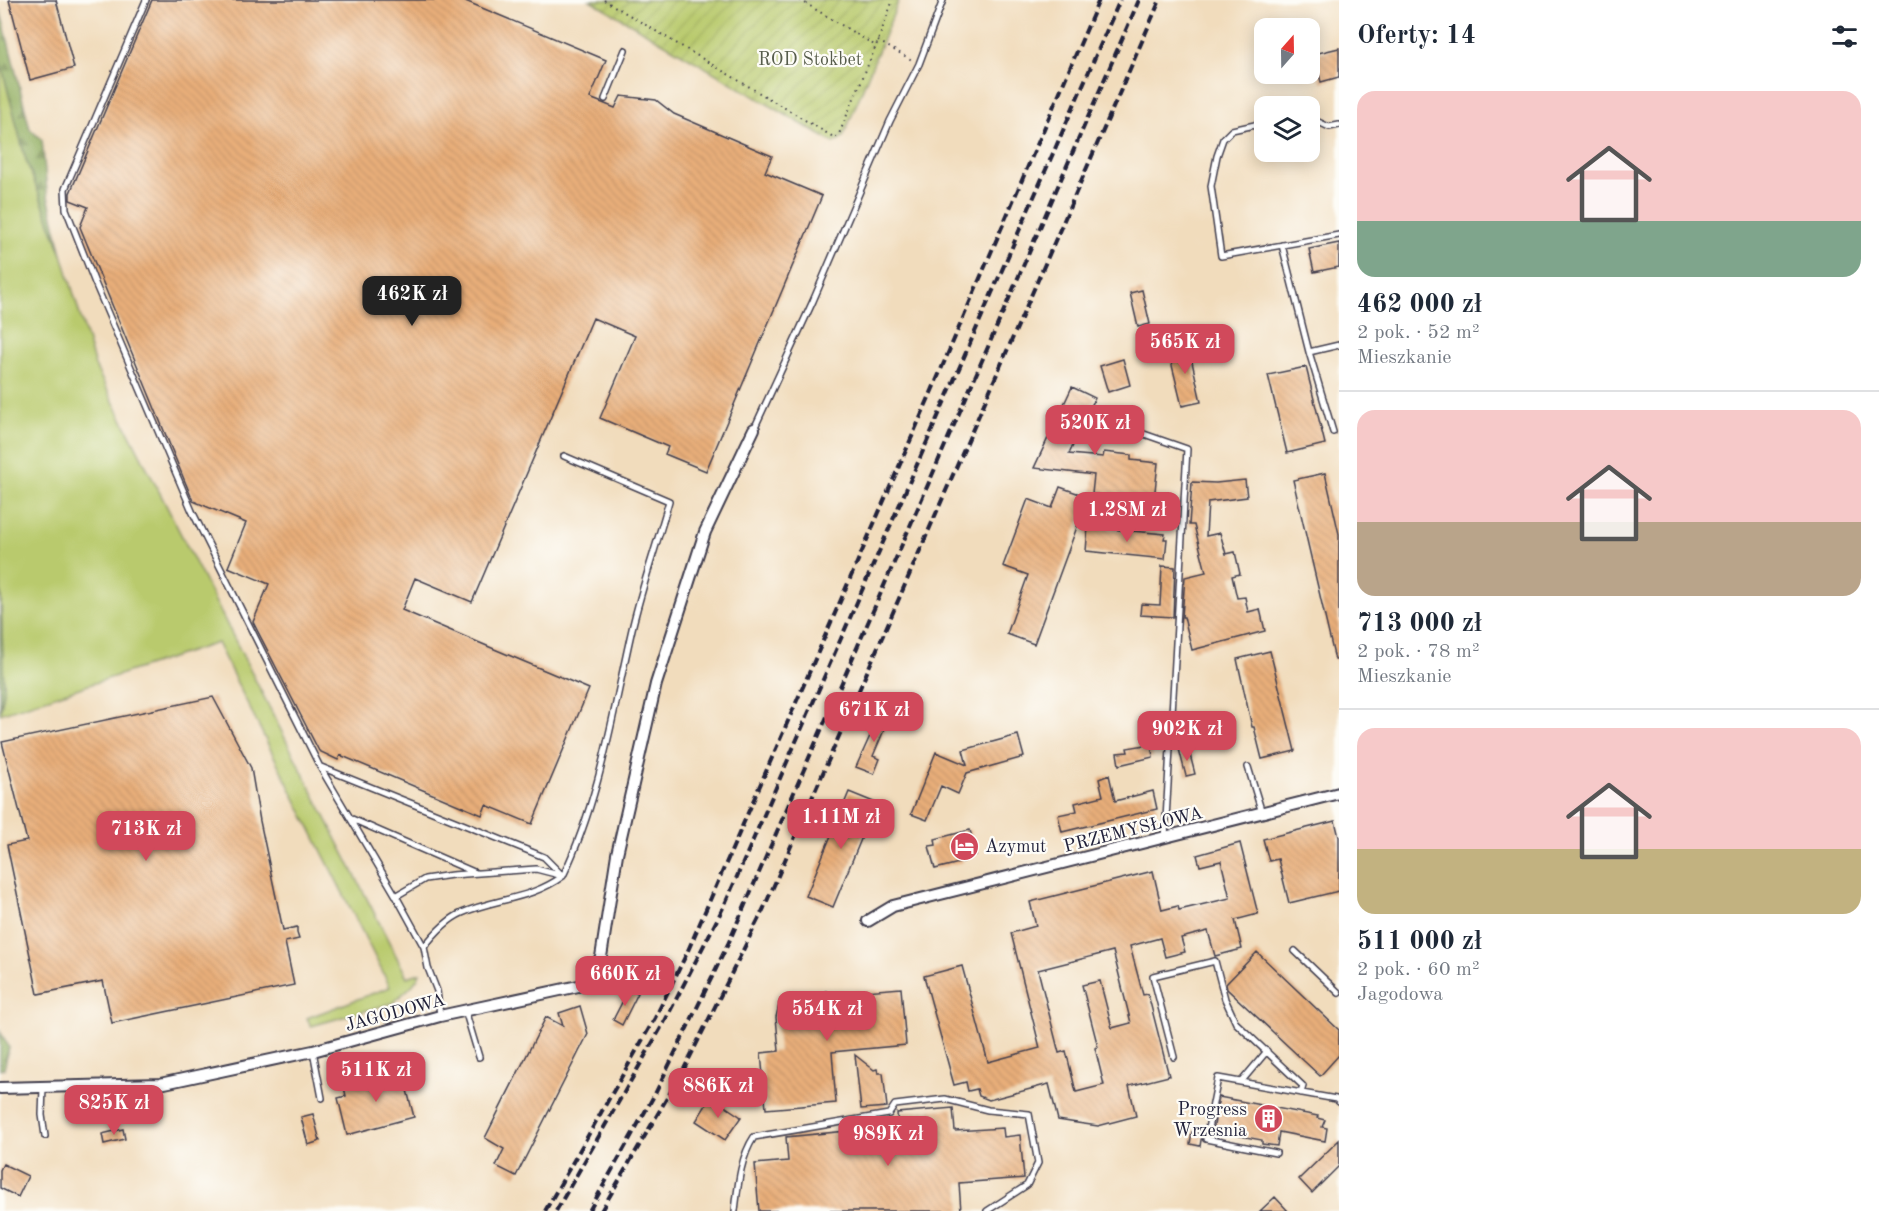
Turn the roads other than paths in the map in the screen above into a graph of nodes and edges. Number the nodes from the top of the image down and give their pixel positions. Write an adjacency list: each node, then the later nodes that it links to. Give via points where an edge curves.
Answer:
1 (146, 0): 16 (lane, via 65,189 66,209 192,511)
2 (943, 0): 12 (lane, via 919,64)
3 (625, 50): 4 (lane)
4 (605, 99)
5 (1320, 123): 7 (lane, via 1329,127)
6 (1254, 125): 9 (lane, via 1232,130 1223,139 1217,156 1211,186 1221,256)
7 (1339, 125)
8 (1339, 235): 9 (lane)
9 (1282, 245): 11 (lane)
10 (1339, 345): 11 (lane)
11 (1309, 352): 13 (lane)
12 (754, 429): 29 (street, JAGODOWA, via 705,532 656,684 617,854 601,957 583,984)
13 (1333, 432)
14 (1143, 434): 21 (lane, via 1187,449)
15 (564, 456): 23 (lane, via 669,501 633,625 584,826)
16 (320, 766): 20 (lane); 23 (lane, via 544,857)
17 (1248, 767): 19 (lane)
18 (1339, 794): 19 (street, PRZEMYSŁOWA)
19 (1262, 813): 21 (street, PRZEMYSŁOWA)
20 (351, 819): 22 (lane); 24 (lane)
21 (1165, 837): 25 (street, PRZEMYSŁOWA, via 893,906)
22 (478, 874): 23 (lane, via 536,869); 24 (lane, via 425,879)
23 (563, 876): 26 (lane, via 533,894 460,913 437,929)
24 (396, 896): 26 (lane)
25 (868, 921)
26 (423, 947): 30 (lane)
27 (1295, 951): 28 (lane)
28 (1339, 993)
29 (465, 1010): 30 (street, JAGODOWA); 33 (lane)
30 (441, 1016): 31 (street, JAGODOWA)
31 (313, 1051): 37 (street, JAGODOWA, via 160,1084); 39 (lane)
32 (1267, 1052): 34 (lane, via 1236,1023 1215,961 1153,976); 35 (lane); 38 (lane, via 1303,1086)
33 (478, 1057)
34 (1174, 1057)
35 (1240, 1082): 38 (lane); 42 (lane, via 1218,1078 1206,1139)
36 (0, 1088): 37 (street, JAGODOWA)
37 (43, 1088): 41 (lane)
38 (1301, 1093): 40 (lane)
39 (322, 1098)
40 (1339, 1101)
41 (45, 1136)
42 (1276, 1153)
43 (735, 1211): 44 (lane, via 747,1147 754,1137 889,1114 895,1105 945,1099 988,1110 1029,1114 1038,1163 1028,1185)
44 (987, 1211)

